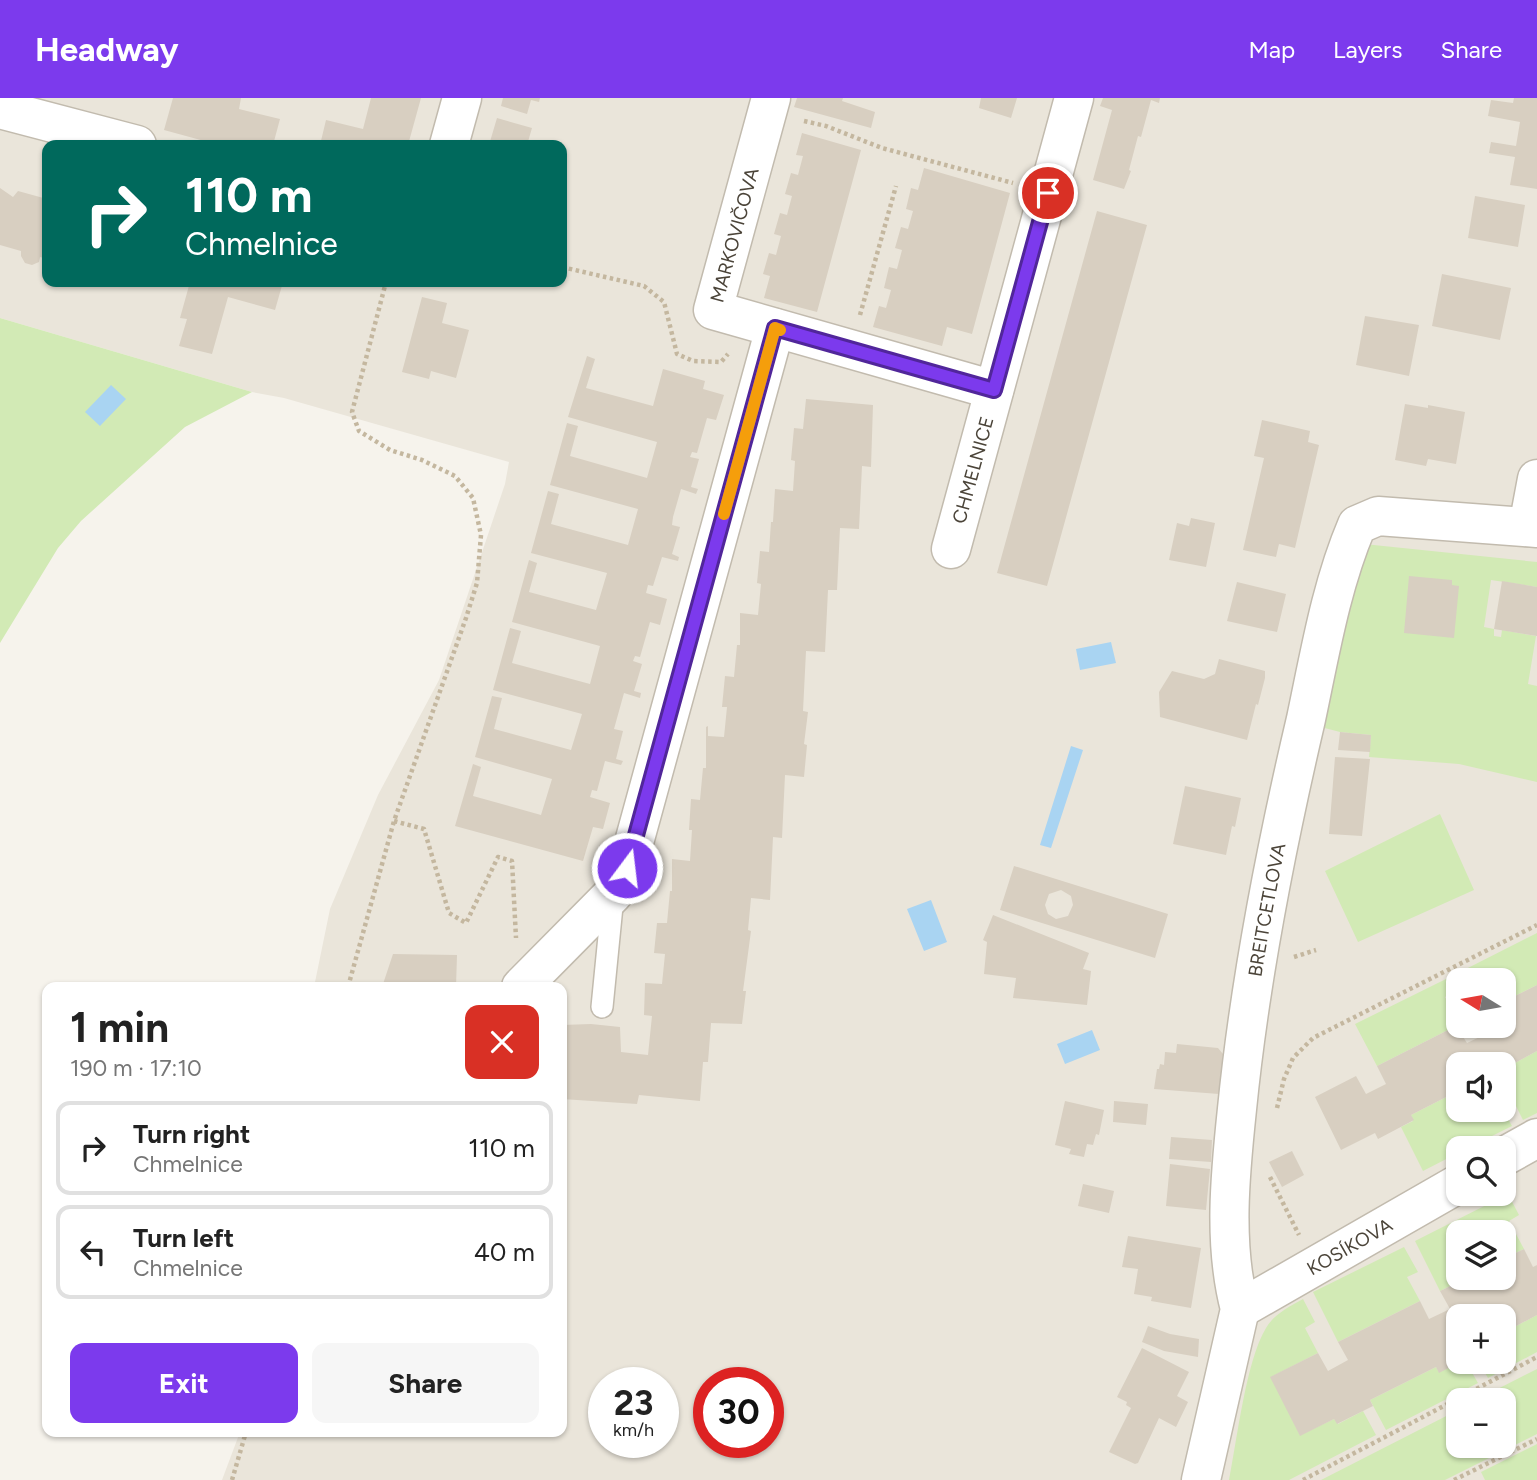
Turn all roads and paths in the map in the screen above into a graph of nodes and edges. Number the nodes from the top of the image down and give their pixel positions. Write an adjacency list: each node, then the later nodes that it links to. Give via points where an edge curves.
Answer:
1 (462, 98): 6 (street)
2 (1074, 98): 8 (street, CHMELNICE)
3 (769, 105): 8 (path, via 882,148); 12 (street, MARKOVIČOVA, via 713,310)
4 (0, 109): 5 (street)
5 (118, 140)
6 (450, 140)
7 (896, 186): 11 (path)
8 (1048, 193): 13 (street, CHMELNICE)
9 (567, 268): 12 (path, via 644,286 664,302 677,354 693,361 721,362)
10 (385, 287): 17 (path, via 352,412 359,431 390,450 454,476 472,498 481,535 477,583)
11 (860, 312)
12 (760, 324): 13 (street, CHMELNICE); 18 (street, via 627,868)
13 (994, 390): 16 (street, CHMELNICE)
14 (1537, 479): 15 (street)
15 (1533, 528): 30 (street, BREITCETLOVA, via 1378,516 1357,525 1342,561 1293,773 1244,1037 1231,1165 1230,1241)
16 (951, 549)
17 (394, 821): 20 (path); 21 (path, via 424,829 449,913 466,922 498,856 512,861 517,961)
18 (613, 894): 22 (street); 23 (lane)
19 (1537, 925): 24 (path, via 1313,1038 1293,1058)
20 (349, 982)
21 (525, 982)
22 (526, 982)
23 (602, 1007)
24 (1277, 1110)
25 (1537, 1138): 26 (street)
26 (1516, 1150)
27 (1269, 1174): 29 (path)
28 (1446, 1191): 30 (street, KOSÍKOVA)
29 (1303, 1244)
30 (1240, 1309): 35 (street, BREITCETLOVA)
31 (1537, 1357): 36 (path)
32 (245, 1437): 34 (path)
33 (1537, 1439): 37 (path)
34 (232, 1480)
35 (1200, 1480)
36 (1303, 1480)
37 (1454, 1480)

